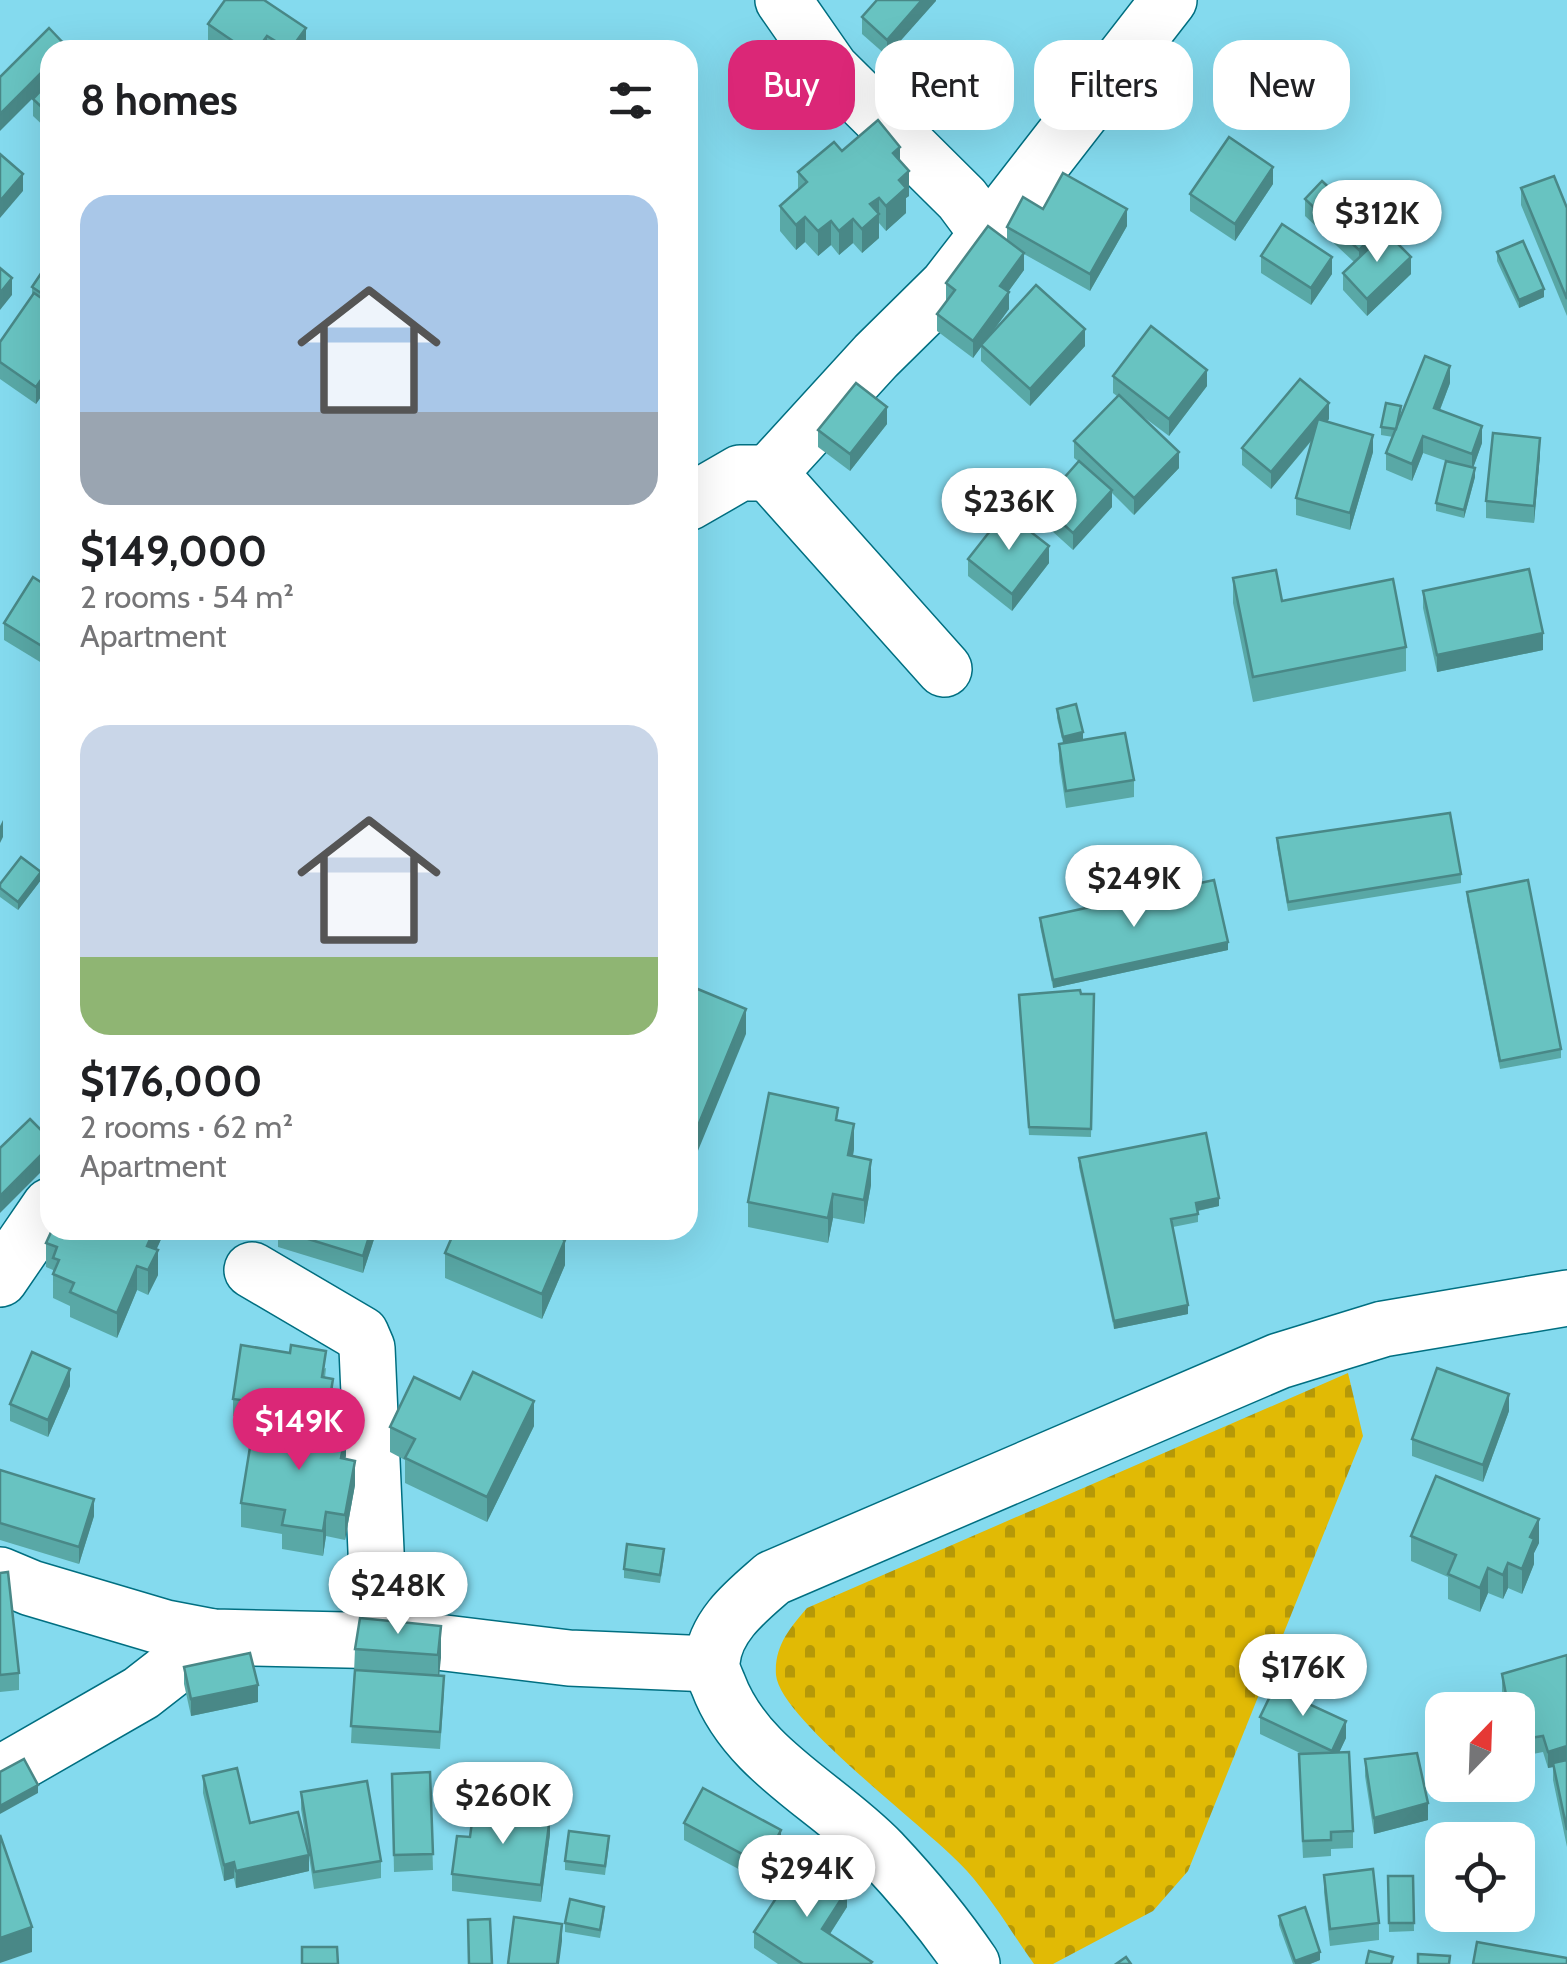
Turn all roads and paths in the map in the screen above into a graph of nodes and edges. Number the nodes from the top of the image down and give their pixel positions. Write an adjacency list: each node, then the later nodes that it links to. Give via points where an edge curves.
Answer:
1 (784, 0): 3 (street, via 831,69 962,199)
2 (1170, 0): 3 (street)
3 (988, 234): 4 (street, via 947,286)
4 (768, 473): 5 (street, via 740,472); 6 (street)
5 (698, 496)
6 (944, 669)
7 (40, 1221): 9 (street)
8 (252, 1270): 13 (street, via 361,1334 367,1348)
9 (0, 1279)
10 (1567, 1298): 14 (street, via 1383,1329 1279,1360 773,1578 722,1630)
11 (0, 1575): 12 (street)
12 (213, 1637): 13 (street); 15 (street, via 141,1693)
13 (380, 1641): 14 (street)
14 (711, 1664): 16 (street, via 747,1734 878,1848)
15 (0, 1774)
16 (972, 1964)

